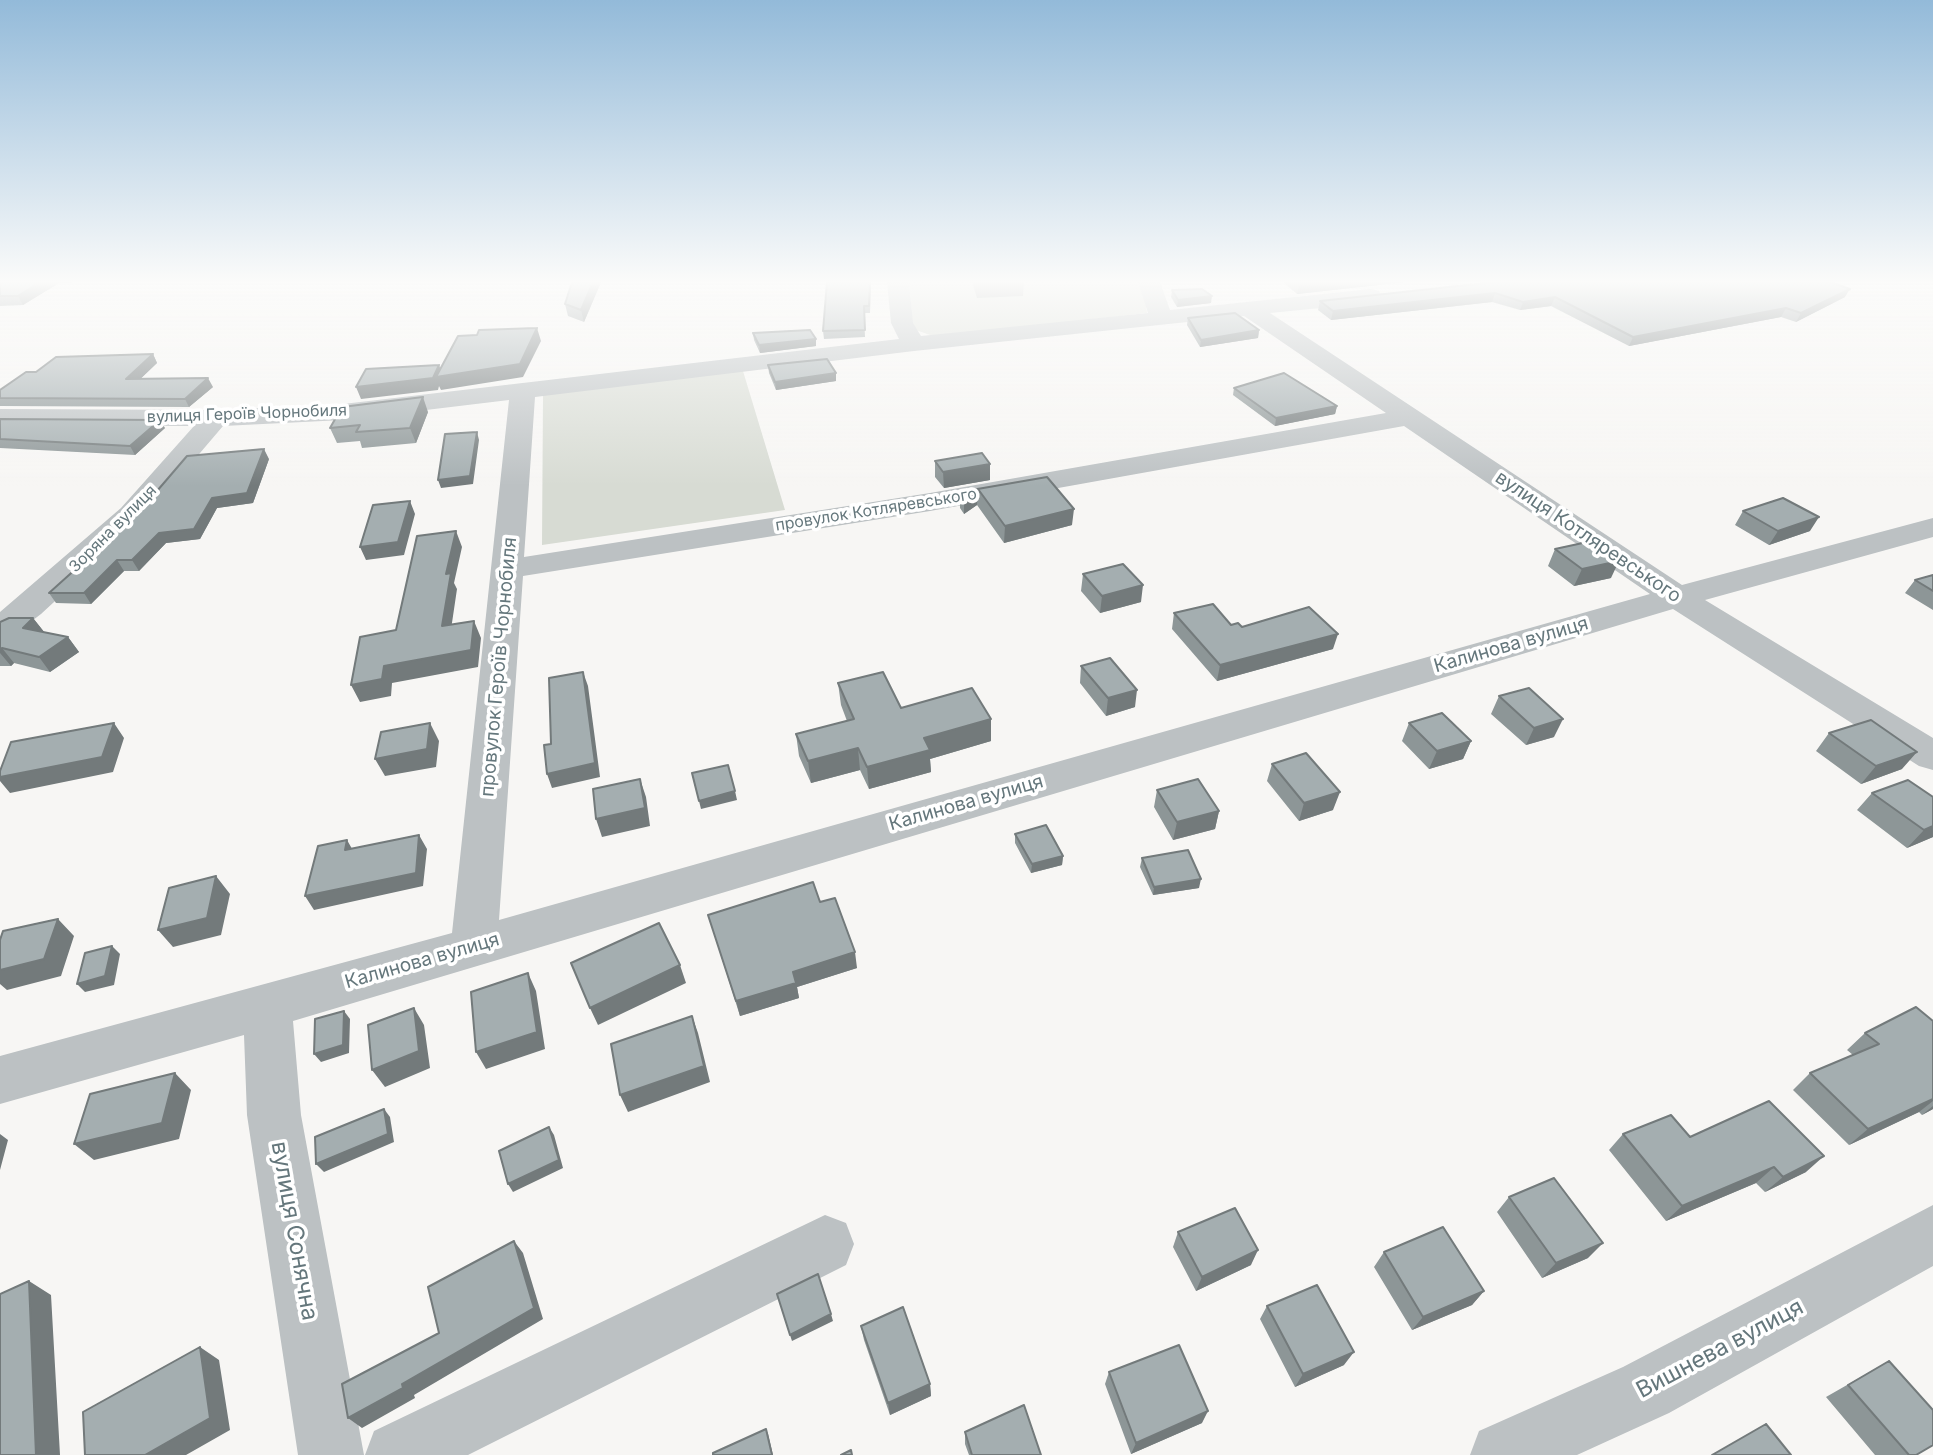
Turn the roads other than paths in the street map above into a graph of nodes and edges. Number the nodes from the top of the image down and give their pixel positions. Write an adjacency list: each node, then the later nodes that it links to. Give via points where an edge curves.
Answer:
1 (863, 350): 3 (street, вулиця Героїв Чорнобиля)
2 (1309, 350): 5 (street, вулиця Котляревського)
3 (523, 389): 6 (street, вулиця Героїв Чорнобиля, via 343,412); 8 (street, провулок Героїв Чорнобиля)
4 (0, 417): 6 (street, вулиця Героїв Чорнобиля)
5 (1409, 417): 8 (street, провулок Котляревського, via 930,502); 9 (street, вулиця Котляревського)
6 (215, 418): 10 (street, Зоряна вулиця, via 132,514)
7 (1933, 527): 9 (street, Калинова вулиця)
8 (508, 569): 12 (street, провулок Героїв Чорнобиля)
9 (1678, 597): 11 (street, вулиця Котляревського); 12 (street, Калинова вулиця)
10 (0, 628)
11 (1933, 756)
12 (474, 945): 13 (street, Калинова вулиця)
13 (267, 1007): 14 (street, Калинова вулиця); 17 (street, вулиця Сонячна, via 274,1115)
14 (0, 1080)
15 (1933, 1234): 19 (street, Вишнева вулиця, via 1646,1390)
16 (825, 1244): 18 (street)
17 (331, 1455)
18 (398, 1455)
19 (1503, 1455)

